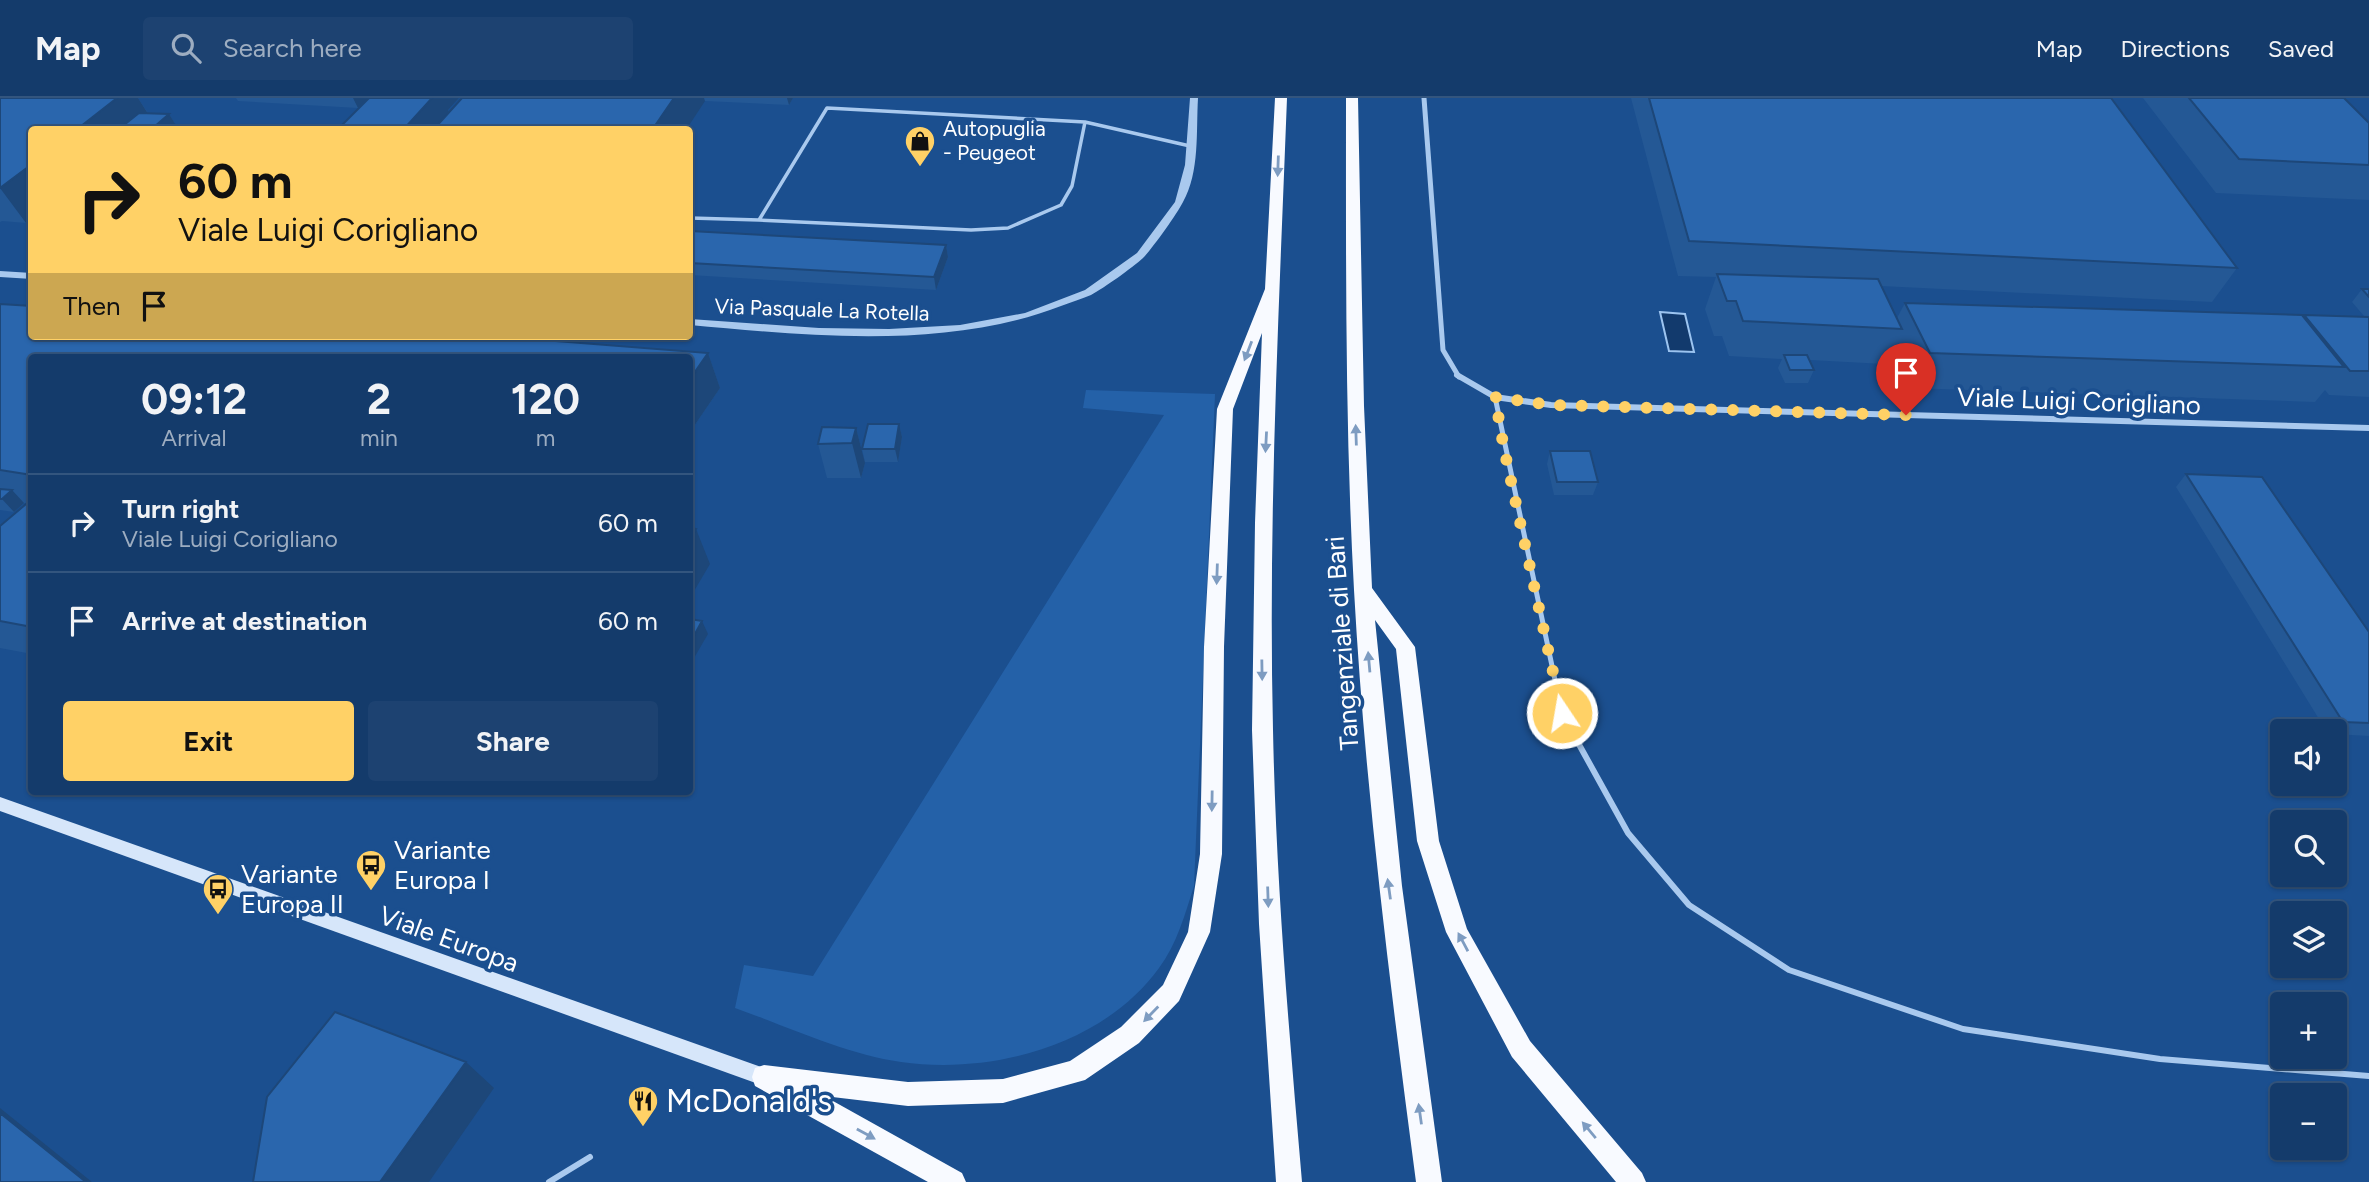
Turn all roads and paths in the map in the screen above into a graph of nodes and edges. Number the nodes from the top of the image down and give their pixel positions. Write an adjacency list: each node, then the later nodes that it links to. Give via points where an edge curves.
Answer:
1 (1194, 98): 6 (street, Via Pasquale La Rotella)
2 (1281, 98): 11 (highway, one-way to 11)
3 (1352, 98): 15 (highway, Tangenziale di Bari, one-way to 3)
4 (1424, 98): 13 (street, via 1443,350 1457,376)
5 (1085, 122): 6 (lane); 8 (lane, via 827,108); 8 (lane, via 1072,186 1061,205 1008,228)
6 (1190, 146): 12 (street, Via Pasquale La Rotella, via 1180,201 1154,243 1123,269 1062,306 934,333)
7 (693, 218): 8 (lane)
8 (759, 220)
9 (0, 274): 10 (street)
10 (28, 276)
11 (1273, 287): 18 (highway, one-way to 18, via 1225,409 1214,647 1211,855 1199,932 1171,993 1130,1035 1076,1071 1003,1091 908,1094); 22 (highway, one-way to 22, via 1262,666 1270,949)
12 (693, 322)
13 (1495, 397): 14 (street, Viale Luigi Corigliano, via 1551,405); 17 (lane, via 1562,713 1628,832 1689,905 1788,970 1963,1028 2160,1059)
14 (2369, 428)
15 (1363, 590): 23 (highway, Tangenziale di Bari, one-way to 15, via 1386,863); 24 (highway, one-way to 15, via 1521,1049 1457,932 1429,841 1405,647)
16 (0, 804): 18 (main road, Viale Europa)
17 (2369, 1076)
18 (764, 1077): 21 (highway, one-way to 21)
19 (590, 1157): 20 (lane)
20 (549, 1182)
21 (953, 1182)
22 (1289, 1182)
23 (1429, 1182)
24 (1633, 1182)

